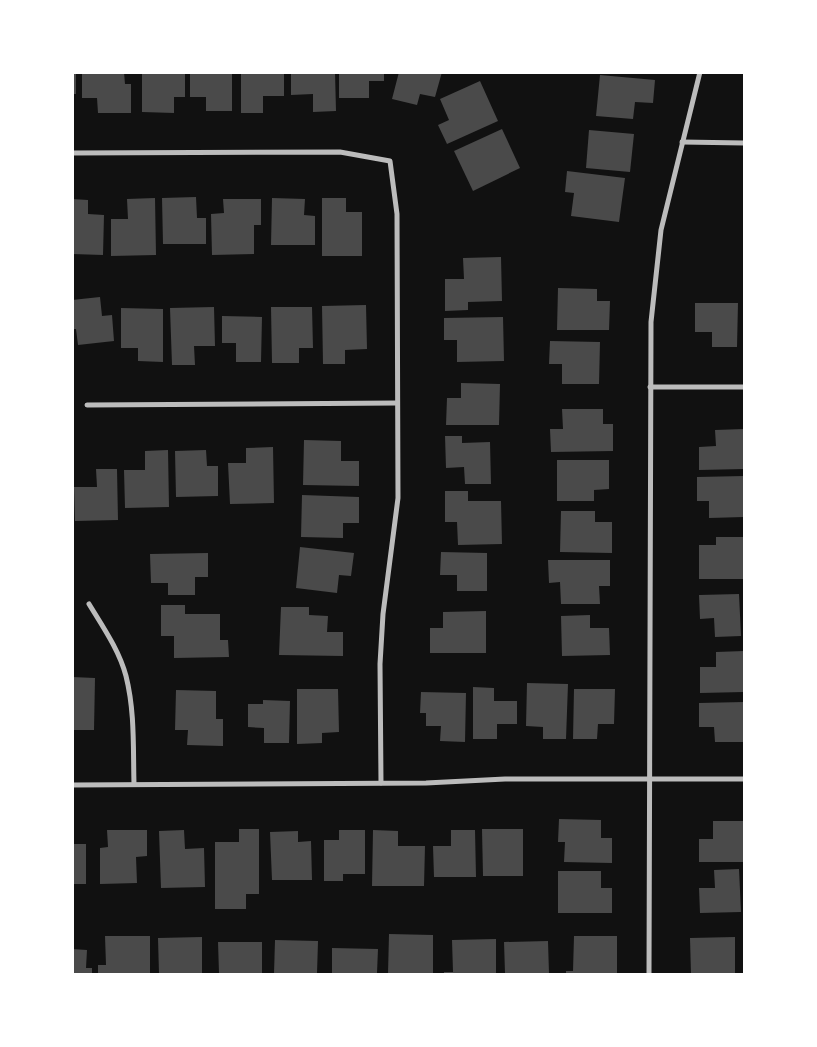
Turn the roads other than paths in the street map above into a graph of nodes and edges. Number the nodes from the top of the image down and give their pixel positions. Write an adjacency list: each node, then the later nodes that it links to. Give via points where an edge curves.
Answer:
1 (700, 72): 2 (street)
2 (682, 142): 3 (street); 5 (street, via 661,230 655,274)
3 (744, 143)
4 (72, 153): 7 (street, via 340,152 390,161 397,214)
5 (650, 387): 6 (street); 10 (street)
6 (744, 387)
7 (397, 403): 8 (street); 13 (street, via 398,498 380,664)
8 (87, 405)
9 (90, 604): 12 (street, via 126,675 132,705)
10 (650, 778): 11 (street); 13 (street, via 505,778); 15 (street)
11 (744, 778)
12 (134, 784): 13 (street); 14 (street)
13 (381, 784)
14 (72, 785)
15 (650, 974)

